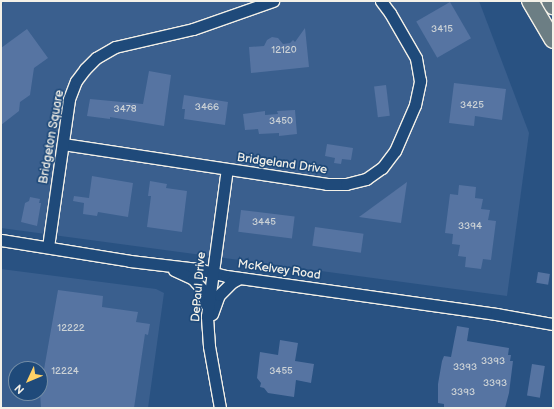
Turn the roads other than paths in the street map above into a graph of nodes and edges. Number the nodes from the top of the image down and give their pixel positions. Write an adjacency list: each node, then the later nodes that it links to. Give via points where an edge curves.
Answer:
1 (273, 1): 7 (street, Bridgeton Square, via 189,30 126,43 96,58 80,75 71,93)
2 (381, 1): 8 (street, Bridgeland Drive, via 418,66 420,88 413,112 390,159 382,168 356,183 333,184)
3 (530, 1): 6 (highway)
4 (550, 1): 5 (highway)
5 (553, 6)
6 (553, 40)
7 (63, 144): 8 (street, Bridgeland Drive); 10 (street, Bridgeton Square)
8 (227, 169): 12 (street, DePaul Drive)
9 (1, 240): 10 (street, McKelvey Road)
10 (48, 247): 11 (street, McKelvey Road)
11 (156, 264): 12 (street, McKelvey Road); 14 (street, via 184,274 202,289)
12 (212, 273): 13 (street, McKelvey Road); 14 (street, DePaul Drive)
13 (240, 278): 14 (street, via 219,295); 15 (street, McKelvey Road)
14 (207, 321): 16 (street, DePaul Drive)
15 (553, 324)
16 (220, 408)

